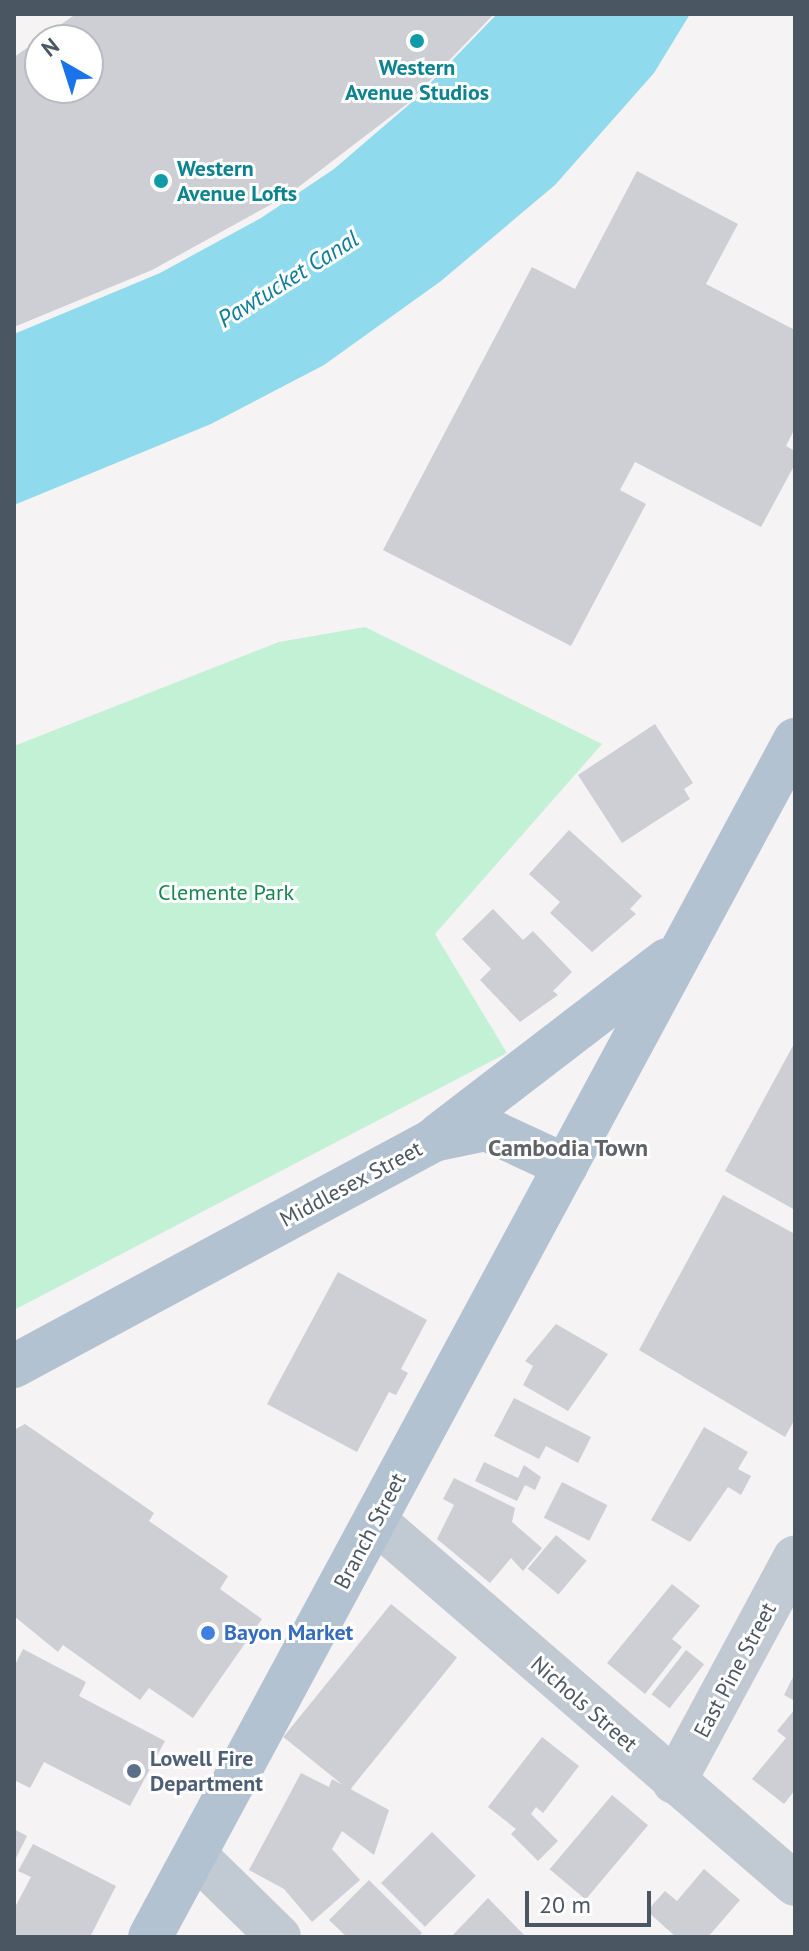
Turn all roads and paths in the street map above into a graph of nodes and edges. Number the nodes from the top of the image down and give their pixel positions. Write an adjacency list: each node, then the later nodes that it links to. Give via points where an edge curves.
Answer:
1 (795, 740): 2 (main road)
2 (684, 946): 3 (main road); 4 (main road)
3 (433, 1140): 4 (main road, Middlesex Street, via 486,1129); 5 (main road, Middlesex Street)
4 (566, 1166): 6 (main road, Branch Street)
5 (14, 1366)
6 (375, 1521): 8 (street, Nichols Street); 9 (main road, Branch Street)
7 (795, 1557): 8 (street, East Pine Street)
8 (674, 1782): 10 (street, Nichols Street)
9 (196, 1856): 11 (main road, Branch Street); 12 (street)
10 (795, 1884)
11 (150, 1937)
12 (279, 1937)

